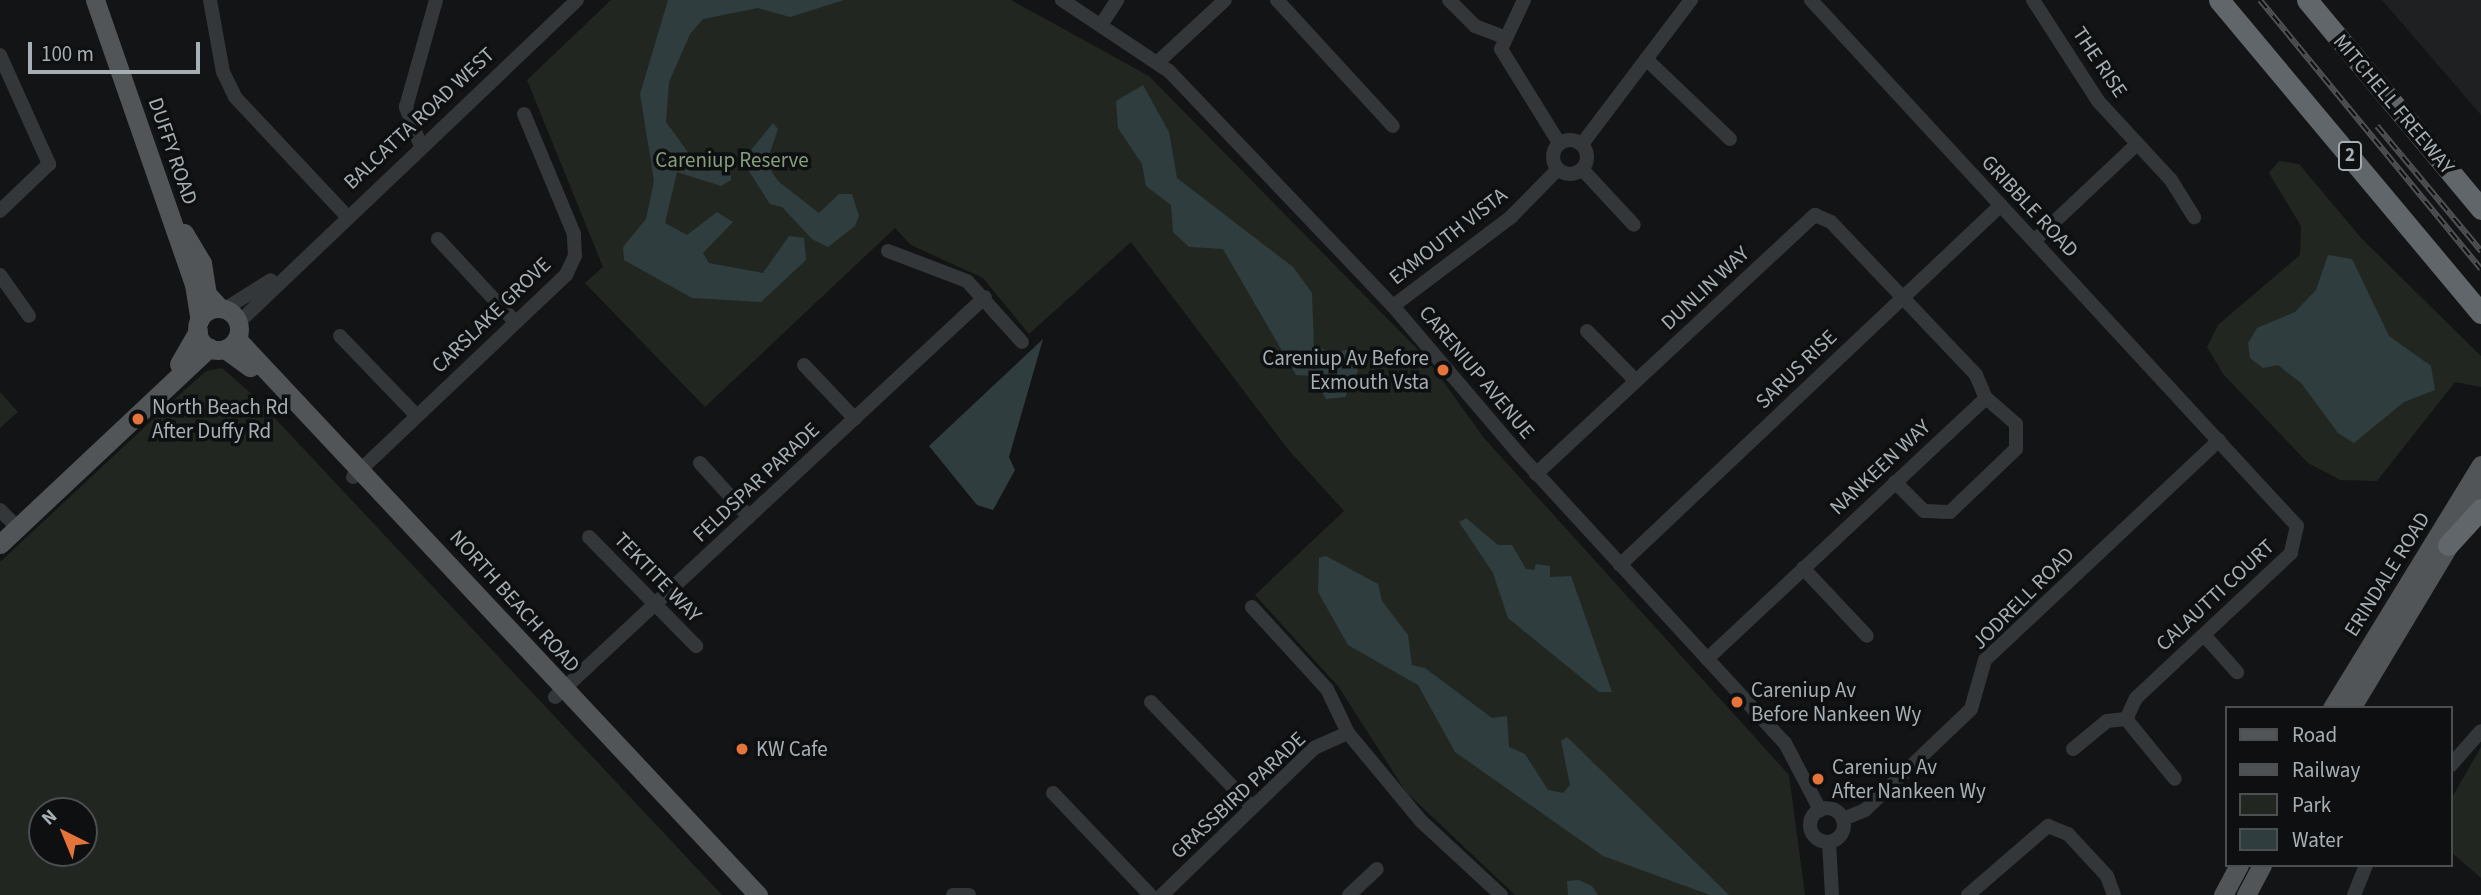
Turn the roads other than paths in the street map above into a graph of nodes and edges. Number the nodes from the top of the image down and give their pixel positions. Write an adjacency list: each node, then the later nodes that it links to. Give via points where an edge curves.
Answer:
1 (95, 0): 47 (main road, DUFFY ROAD, via 194,284)
2 (106, 0): 48 (main road, DUFFY ROAD, via 172,201 202,263 207,294)
3 (210, 0): 34 (street, via 223,72 235,97)
4 (436, 0): 26 (street, via 406,107)
5 (577, 0): 26 (street, BALCATTA ROAD WEST)
6 (1062, 0): 17 (street, CARENIUP AVENUE)
7 (1117, 0): 17 (street)
8 (1225, 0): 21 (street)
9 (1277, 0): 23 (street)
10 (1449, 0): 18 (street, via 1475,26)
11 (1524, 0): 18 (street)
12 (1690, 0): 20 (street)
13 (1811, 0): 31 (street, GRIBBLE ROAD)
14 (2033, 0): 28 (street, THE RISE, via 2098,101)
15 (2219, 0): 44 (highway, 2)
16 (2307, 0): 32 (highway, MITCHELL FREEWAY)
17 (1101, 25): 21 (street, CARENIUP AVENUE)
18 (1503, 37): 25 (street, via 1504,62)
19 (0, 55): 33 (street, via 49,164)
20 (1646, 59): 24 (street); 27 (street, via 1615,108)
21 (1158, 62): 43 (street, CARENIUP AVENUE)
22 (524, 114): 46 (street, CARSLAKE GROVE, via 574,234 575,256 565,275)
23 (1393, 126)
24 (1730, 139)
25 (1559, 143): 27 (street); 29 (street, via 1552,159)
26 (420, 144): 34 (street, BALCATTA ROAD WEST)
27 (1582, 144): 30 (street, via 1587,159)
28 (2136, 145): 35 (street, THE RISE, via 2171,180); 38 (street)
29 (1558, 169): 30 (street); 43 (street, EXMOUTH VISTA, via 1511,217)
30 (1582, 169): 36 (street)
31 (2001, 205): 38 (street, GRIBBLE ROAD); 41 (street, SARUS RISE)
32 (2481, 209)
33 (0, 211)
34 (346, 215): 48 (street, BALCATTA ROAD WEST)
35 (2194, 216)
36 (1634, 225)
37 (438, 239): 46 (street)
38 (2034, 241): 57 (street, GRIBBLE ROAD)
39 (888, 251): 42 (street, via 967,281)
40 (0, 275): 45 (street)
41 (1903, 296): 53 (street, DUNLIN WAY, via 1831,222 1815,215); 54 (street, via 1976,375); 70 (street, SARUS RISE)
42 (985, 297): 51 (street); 56 (street, FELDSPAR PARADE)
43 (1393, 306): 61 (street, CARENIUP AVENUE)
44 (2481, 313)
45 (29, 316)
46 (515, 322): 55 (street, CARSLAKE GROVE)
47 (199, 325): 48 (main road); 48 (main road); 66 (main road, via 181,362)
48 (226, 329): 60 (main road, NORTH BEACH ROAD, via 248,364); 66 (main road)
49 (1587, 331): 53 (street)
50 (340, 336): 55 (street)
51 (1022, 342)
52 (804, 365): 56 (street)
53 (1636, 381): 61 (street, DUNLIN WAY)
54 (1986, 398): 62 (street, NANKEEN WAY); 62 (street, via 2016,424 2016,449 1950,512 1924,511)
55 (416, 415): 60 (street, CARSLAKE GROVE)
56 (855, 419): 65 (street, FELDSPAR PARADE)
57 (2219, 440): 74 (street, CALAUTTI COURT, via 2295,521 2299,538); 92 (street, JODRELL ROAD, via 1985,660 1971,709 1865,810)
58 (699, 463): 65 (street)
59 (2481, 465): 81 (main road, ERINDALE ROAD)
60 (357, 473): 79 (main road, NORTH BEACH ROAD)
61 (1536, 474): 70 (street, CARENIUP AVENUE)
62 (1895, 482): 71 (street, NANKEEN WAY)
63 (2481, 492): 69 (main road, ERINDALE ROAD)
64 (2481, 509): 69 (highway)
65 (750, 517): 72 (street, FELDSPAR PARADE)
66 (7, 521): 68 (main road)
67 (589, 537): 72 (street, TEKTITE WAY)
68 (0, 544)
69 (2448, 545): 82 (main road, ERINDALE ROAD)
70 (1620, 565): 77 (street, CARENIUP AVENUE)
71 (1803, 568): 75 (street); 77 (street, NANKEEN WAY)
72 (656, 604): 76 (street, TEKTITE WAY); 79 (street, FELDSPAR PARADE)
73 (1252, 607): 85 (street, via 1327,689)
74 (2204, 635): 78 (street); 83 (street, CALAUTTI COURT, via 2136,698)
75 (1867, 636)
76 (696, 646)
77 (1707, 659): 91 (street, CARENIUP AVENUE, via 1792,752)
78 (2237, 672)
79 (560, 693): 98 (main road, NORTH BEACH ROAD); 99 (main road, NORTH BEACH ROAD)
80 (1151, 702): 90 (street)
81 (2333, 706)
82 (2352, 706)
83 (2126, 719): 86 (street, via 2107,721); 88 (street)
84 (2481, 732): 87 (street)
85 (1348, 733): 90 (street, GRASSBIRD PARADE, via 1314,748); 103 (street, via 1421,821)
86 (2073, 749)
87 (2453, 763)
88 (2175, 779)
89 (1053, 793): 100 (street)
90 (1252, 807): 101 (street, GRASSBIRD PARADE)
91 (1820, 810): 92 (street, via 1836,811); 93 (street, via 1811,830)
92 (1843, 820): 93 (street, via 1840,837)
93 (1829, 842): 104 (street)
94 (2238, 867): 107 (main road)
95 (2261, 867): 108 (main road)
96 (2365, 867): 109 (street)
97 (1377, 869): 102 (street)
98 (743, 895)
99 (758, 895)
100 (1150, 895)
101 (1162, 895)
102 (1349, 895)
103 (1501, 895)
104 (1832, 895)
105 (1968, 895): 106 (street, via 2048,826 2068,834 2107,876)
106 (2114, 895)
107 (2223, 895)
108 (2246, 895)
109 (2354, 895)

